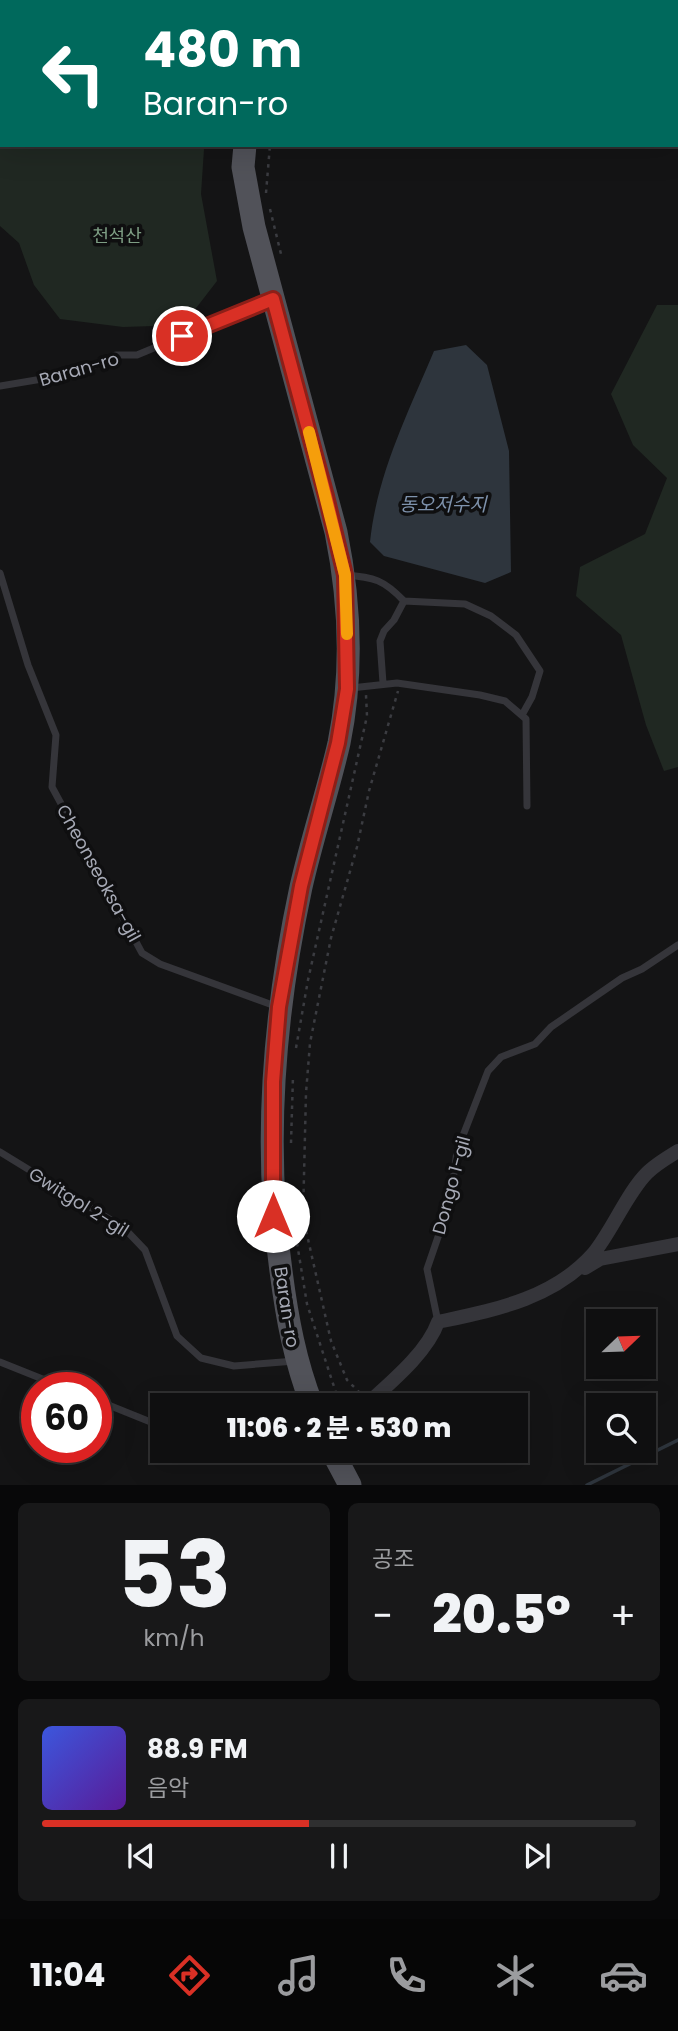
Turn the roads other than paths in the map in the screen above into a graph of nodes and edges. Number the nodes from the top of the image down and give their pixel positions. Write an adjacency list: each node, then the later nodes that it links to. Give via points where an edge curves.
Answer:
1 (245, 147): 2 (main road, Baran-ro, via 243,167 254,227)
2 (273, 299): 3 (lane, Baran-ro, via 136,355 116,355 78,373); 5 (main road, Baran-ro)
3 (0, 386)
4 (0, 573): 12 (lane, Cheonseoksa-gil, via 27,665 56,735 52,787 142,953 160,964)
5 (345, 575): 6 (lane, via 372,576); 8 (main road, Baran-ro)
6 (404, 601): 7 (lane, via 380,641); 9 (lane, via 465,604 516,635 540,671)
7 (383, 683): 8 (lane); 9 (lane, via 505,701)
8 (347, 689): 12 (main road, Baran-ro, via 338,743 301,886)
9 (522, 715): 10 (lane, via 526,719)
10 (527, 806)
11 (678, 945): 17 (lane, Dongo 1-gil, via 551,1027 536,1044 501,1057 488,1071 457,1151 450,1202 427,1269)
12 (279, 1007): 18 (main road, Baran-ro, via 273,1082 273,1216)
13 (678, 1151): 16 (street, via 647,1173 593,1253)
14 (0, 1152): 18 (lane, Gwitgol 2-gil, via 135,1237 145,1250 177,1335 201,1358 234,1366)
15 (678, 1244): 16 (street, via 600,1259)
16 (569, 1277): 17 (street, via 535,1296)
17 (438, 1322): 22 (street, via 433,1335)
18 (296, 1360): 21 (main road, Baran-ro)
19 (0, 1362): 20 (lane)
20 (25, 1372)
21 (308, 1393)
22 (379, 1393)
23 (112, 1406): 24 (lane)
24 (150, 1422)
25 (338, 1463): 26 (main road)
26 (350, 1485)

